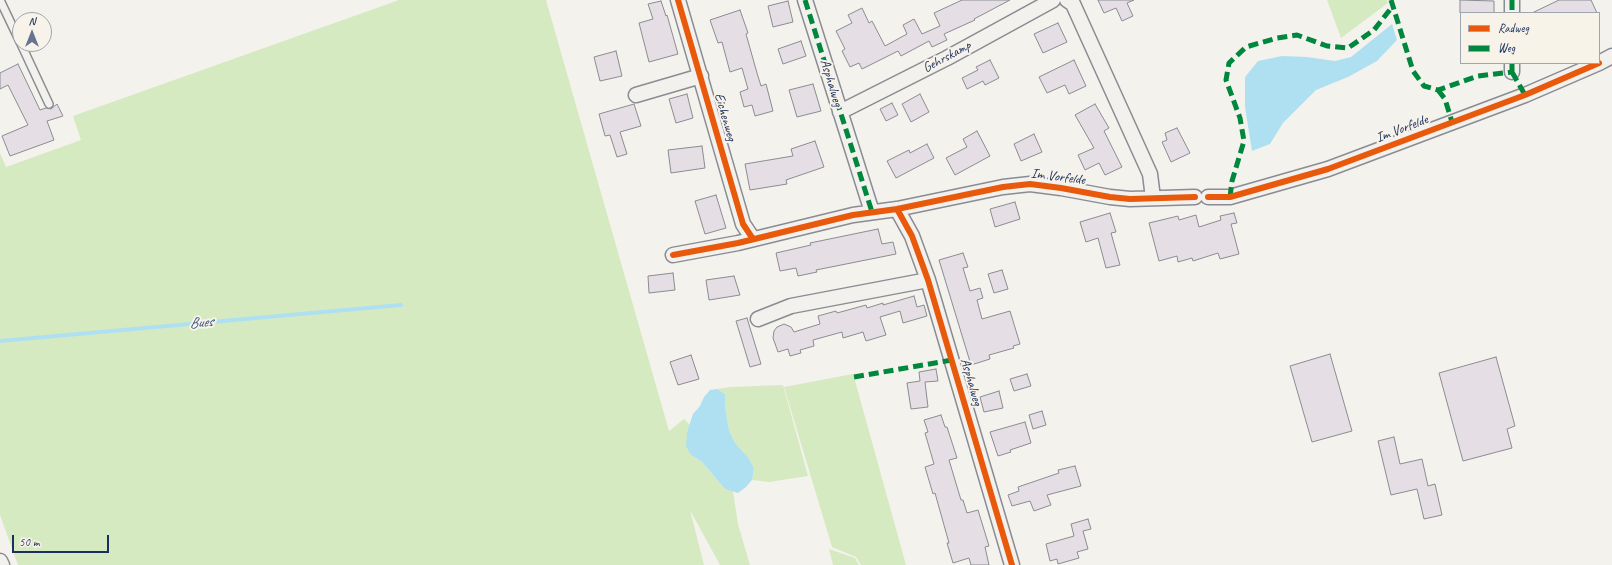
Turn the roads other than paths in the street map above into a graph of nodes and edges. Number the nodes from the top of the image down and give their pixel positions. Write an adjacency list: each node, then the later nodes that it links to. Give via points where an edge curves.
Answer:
1 (0, 0): 8 (lane)
2 (678, 0): 13 (street, Eichenweg)
3 (805, 0): 16 (street, Asphalweg)
4 (1053, 0): 16 (street, Gehrskamp, via 947,58)
5 (1068, 0): 17 (street, via 1150,174)
6 (1512, 0): 7 (street)
7 (1512, 12)
8 (12, 26)
9 (24, 52): 15 (lane)
10 (1612, 56): 11 (street, Im Vorfelde)
11 (1600, 62)
12 (1597, 64): 17 (street, Im Vorfelde, via 1525,95 1328,169 1230,196)
13 (701, 76): 14 (street); 20 (street, Eichenweg, via 743,224)
14 (636, 95)
15 (49, 104)
16 (840, 112): 19 (street, Asphalweg)
17 (1153, 198): 18 (street, Im Vorfelde, via 1110,197 1030,184 1003,187)
18 (897, 210): 19 (street, Im Vorfelde); 22 (street, Asphalweg, via 912,236)
19 (872, 212): 20 (street)
20 (753, 240): 21 (street)
21 (673, 255)
22 (928, 280): 23 (street, via 791,306); 26 (street, Asphalweg)
23 (758, 319)
24 (0, 560): 25 (street)
25 (2, 565)
26 (1012, 565)

